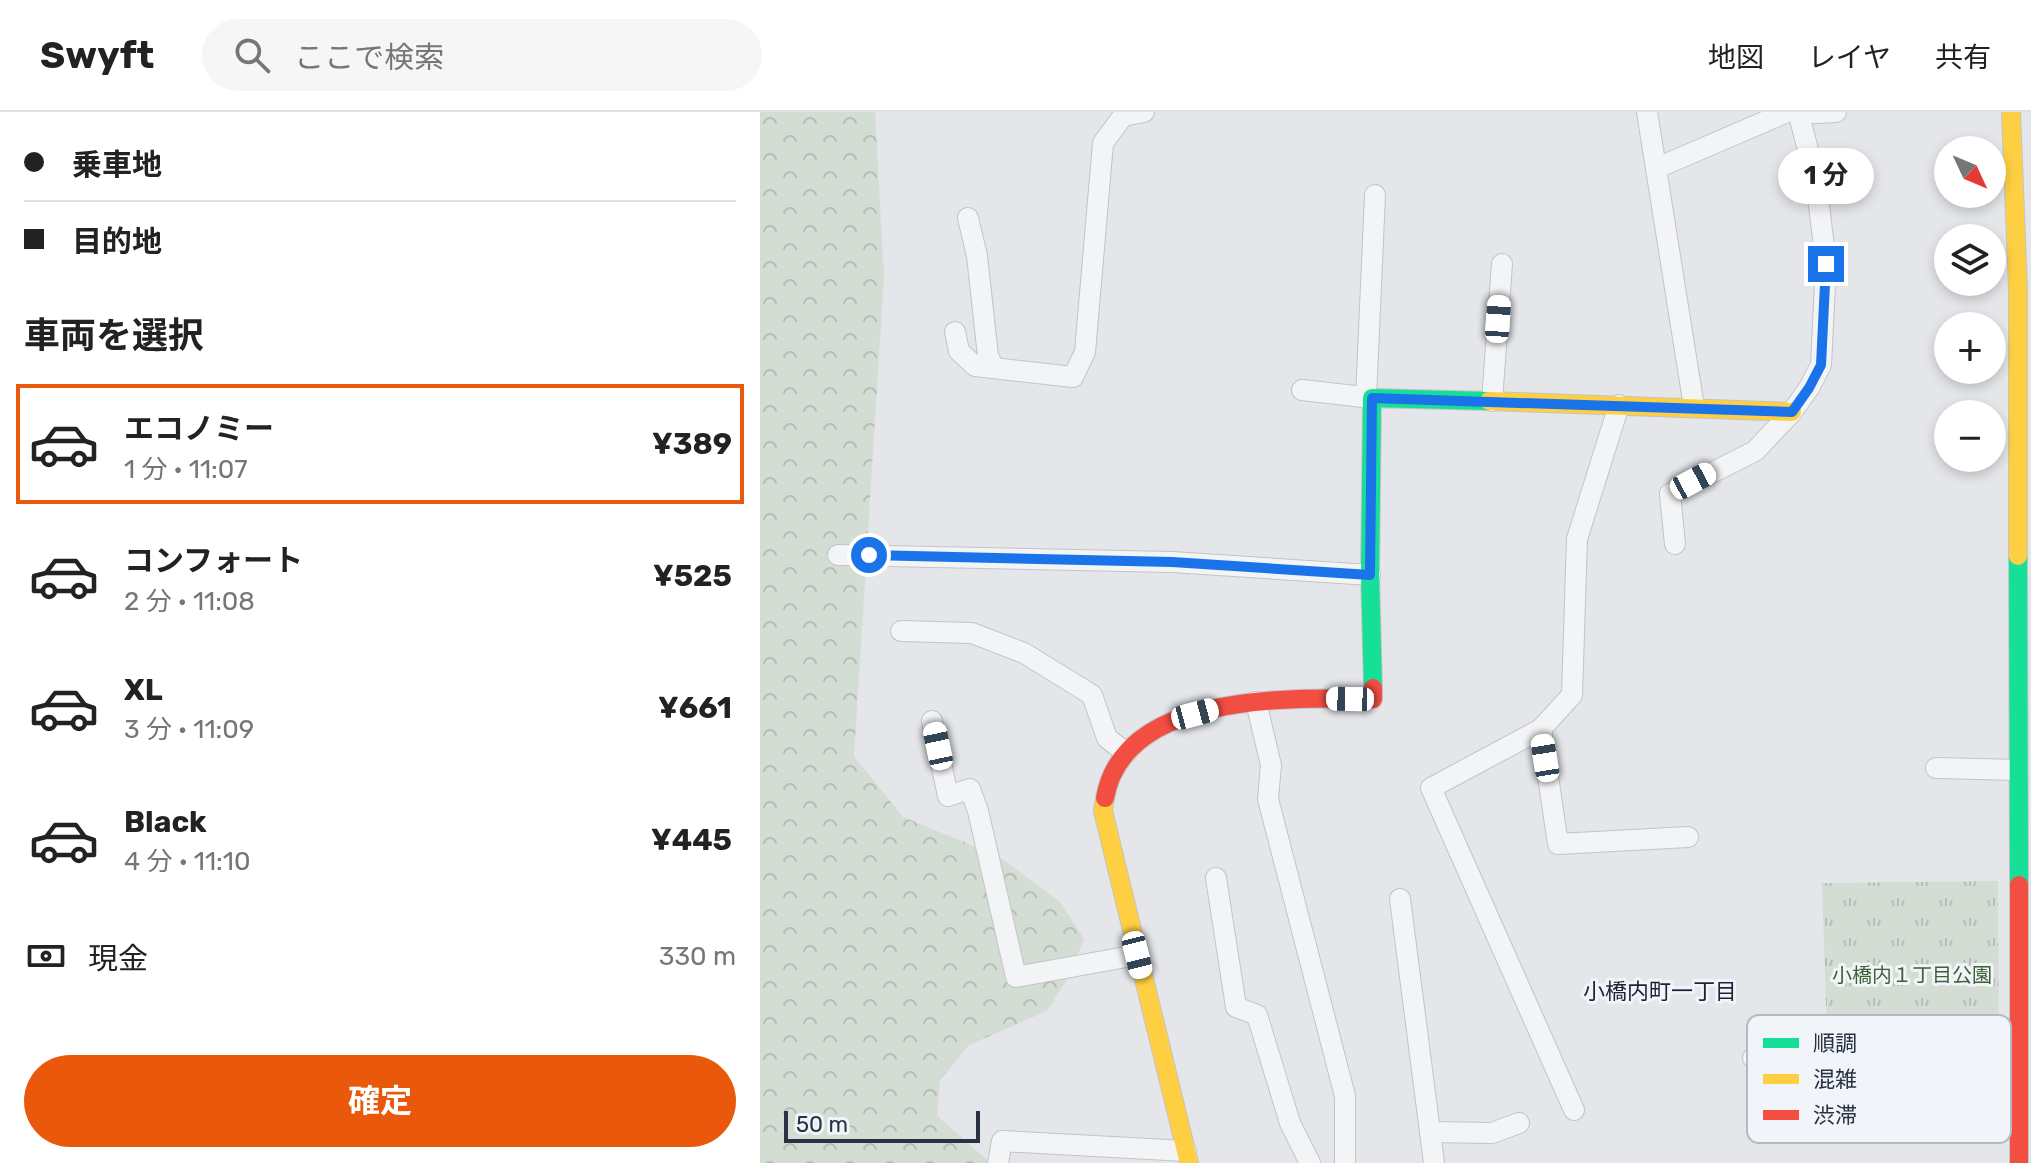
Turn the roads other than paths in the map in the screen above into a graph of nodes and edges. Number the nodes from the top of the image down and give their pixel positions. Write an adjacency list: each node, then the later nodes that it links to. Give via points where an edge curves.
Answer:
1 (1144, 112): 12 (street, via 1123,116 1103,143 1085,352 1073,377)
2 (1647, 112): 6 (street)
3 (1836, 112): 5 (street)
4 (2011, 112): 9 (street)
5 (1794, 113): 6 (street); 18 (street, via 1816,180 1826,264 1821,365)
6 (1657, 168): 17 (street)
7 (1375, 195): 14 (street)
8 (968, 218): 12 (street)
9 (2024, 253): 28 (street)
10 (1502, 264): 15 (street)
11 (955, 332): 12 (street, via 959,351 975,366)
12 (994, 368)
13 (1302, 390): 14 (street)
14 (1369, 398): 15 (street); 21 (street)
15 (1492, 401): 16 (street)
16 (1619, 405): 17 (street); 25 (street, via 1577,539 1572,695)
17 (1694, 407): 18 (street)
18 (1792, 412): 19 (street, via 1755,451 1670,494)
19 (1675, 544)
20 (838, 555): 21 (street, via 1172,562)
21 (1370, 575): 23 (street, via 1373,699)
22 (901, 631): 26 (street, via 972,633 1024,653 1092,695 1107,738)
23 (1256, 702): 26 (street, via 1179,718); 42 (street, via 1271,765 1268,799 1345,1096)
24 (932, 721): 32 (street, via 948,796 970,789 978,811 1016,977)
25 (1541, 729): 29 (street, via 1558,844); 35 (street, via 1431,788)
26 (1126, 753): 32 (street, via 1108,781 1103,811)
27 (1936, 768): 28 (street)
28 (2018, 770): 34 (street)
29 (1688, 837)
30 (1216, 878): 41 (street, via 1236,1007 1257,1015 1290,1123)
31 (1400, 899): 37 (street)
32 (1137, 955): 39 (street)
33 (2011, 1077): 34 (street)
34 (2018, 1077): 44 (street)
35 (1574, 1110)
36 (1519, 1123): 37 (street, via 1492,1133)
37 (1430, 1132): 43 (street)
38 (1027, 1153): 39 (street); 40 (street, via 1002,1141)
39 (1187, 1157)
40 (998, 1163)
41 (1310, 1163)
42 (1345, 1163)
43 (1434, 1163)
44 (2019, 1163)

